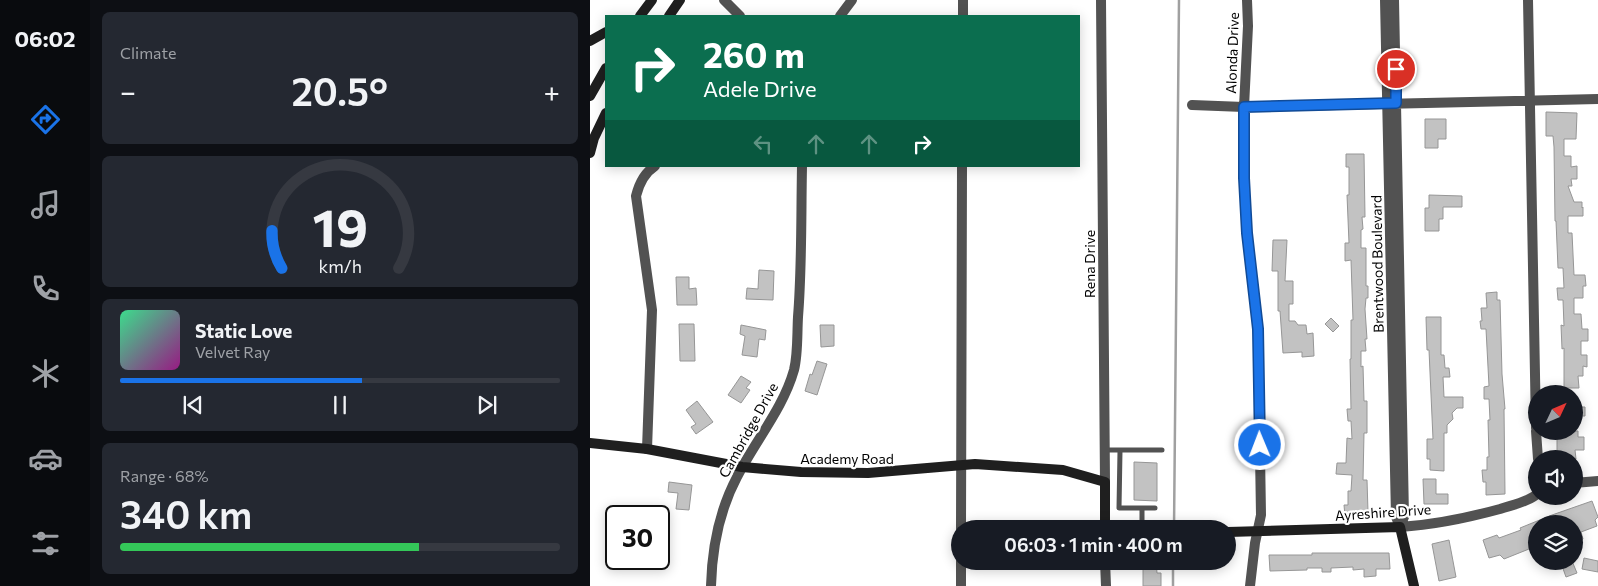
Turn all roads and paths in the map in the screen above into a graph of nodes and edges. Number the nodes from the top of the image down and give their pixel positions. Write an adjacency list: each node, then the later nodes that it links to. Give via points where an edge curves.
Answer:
1 (680, 0): 12 (street)
2 (724, 0): 13 (street)
3 (852, 0): 14 (street)
4 (963, 0): 15 (street)
5 (1101, 0): 33 (street, Rena Drive)
6 (1247, 0): 24 (street, Alonda Drive)
7 (1386, 0): 22 (street, Brentwood Boulevard)
8 (1394, 0): 22 (street, Brentwood Boulevard)
9 (1528, 0): 21 (street)
10 (646, 8): 11 (street)
11 (634, 15)
12 (670, 15)
13 (739, 15)
14 (841, 15)
15 (963, 15)
16 (605, 33): 17 (street)
17 (590, 41)
18 (605, 70): 19 (street)
19 (590, 96)
20 (1598, 99): 21 (street)
21 (1530, 101): 22 (street); 30 (street)
22 (1392, 103): 24 (street); 49 (street, Brentwood Boulevard, via 1396,517)
23 (1192, 105): 24 (street)
24 (1244, 107): 50 (street, Alonda Drive, via 1244,187 1258,329 1261,514)
25 (605, 115): 26 (street)
26 (590, 153)
27 (654, 167): 32 (street, via 639,184 636,196 652,310)
28 (802, 167): 37 (street, Cambridge Drive, via 796,362 786,391 767,428)
29 (962, 167): 36 (street)
30 (1535, 385)
31 (590, 443): 32 (street, Academy Road)
32 (647, 449): 37 (street, Academy Road)
33 (1104, 450): 34 (lane); 39 (street, Rena Drive)
34 (1120, 450): 35 (lane); 42 (lane)
35 (1162, 450)
36 (961, 464): 37 (street, Academy Road, via 868,473); 39 (street, Academy Road, via 1063,470); 46 (street)
37 (742, 467): 54 (street, Cambridge Drive, via 718,526)
38 (1598, 481): 40 (street)
39 (1105, 482): 41 (street, Rena Drive)
40 (1583, 482)
41 (1105, 494): 42 (lane); 47 (street, Rena Drive)
42 (1119, 494): 44 (lane, via 1119,508)
43 (1528, 500): 49 (street, Ayreshire Drive, via 1475,516)
44 (1142, 508): 45 (lane); 48 (lane)
45 (1155, 508)
46 (961, 520)
47 (1105, 520)
48 (1142, 520)
49 (1400, 527): 50 (street, Ayreshire Drive); 58 (street, Brentwood Boulevard)
50 (1258, 531): 51 (street, Ayreshire Drive); 57 (street, Alonda Drive)
51 (1236, 532)
52 (961, 570): 55 (street)
53 (1105, 570): 56 (street)
54 (711, 586)
55 (961, 586)
56 (1106, 586)
57 (1250, 586)
58 (1414, 586)

